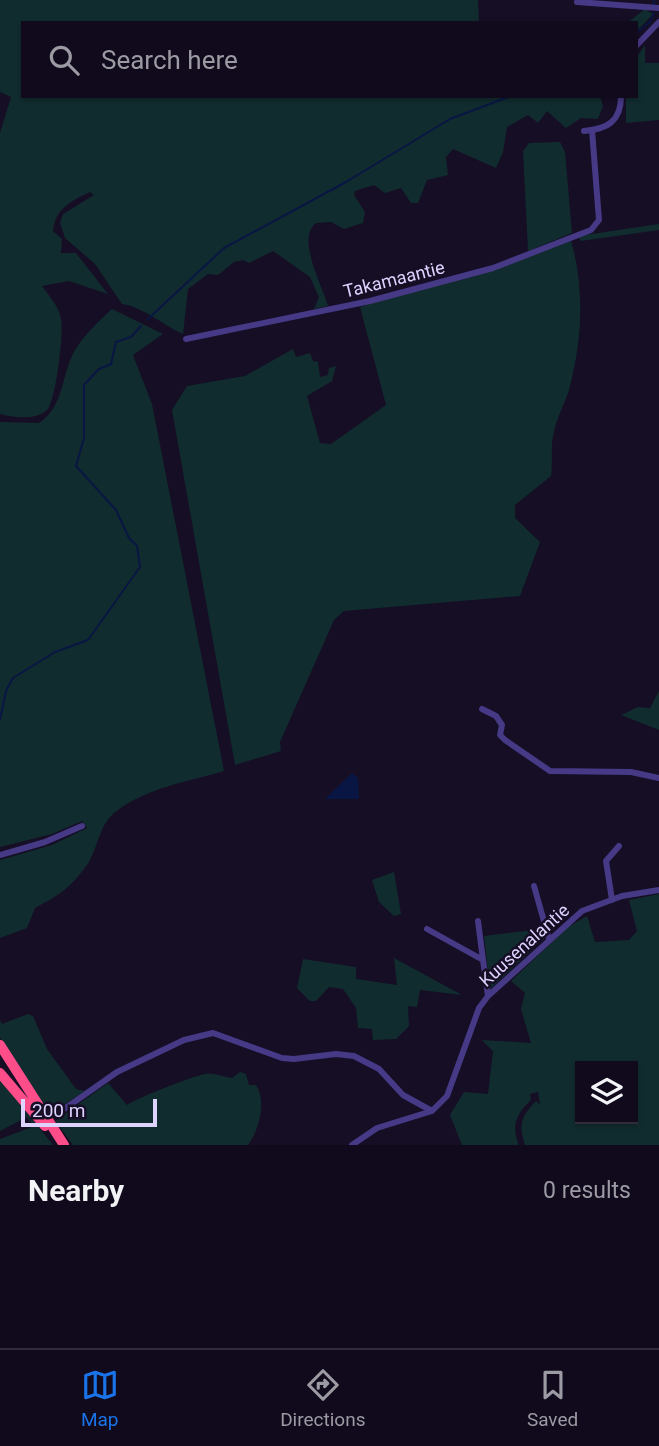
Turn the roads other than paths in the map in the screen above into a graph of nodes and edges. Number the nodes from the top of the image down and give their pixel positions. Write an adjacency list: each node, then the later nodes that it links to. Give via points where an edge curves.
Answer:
1 (577, 2): 2 (street)
2 (659, 8)
3 (659, 22): 4 (street)
4 (638, 44)
5 (621, 98): 6 (street, Takamaantie, via 616,119 588,130 599,220 591,230 493,268 370,301)
6 (186, 339)
7 (482, 709): 8 (street, via 502,725 500,735 505,740 550,771 631,772)
8 (659, 778)
9 (82, 826): 11 (street, via 29,848)
10 (620, 846): 14 (street, via 606,861)
11 (0, 853)
12 (534, 886): 17 (street)
13 (659, 890): 14 (street, Kuusenalantie)
14 (612, 900): 17 (street, Kuusenalantie, via 582,911)
15 (478, 921): 18 (street)
16 (427, 929): 18 (street)
17 (549, 939): 19 (street, Kuusenalantie)
18 (483, 960): 19 (street)
19 (488, 996): 23 (street, Kuusenalantie, via 479,1008 447,1096)
20 (0, 1045): 25 (highway)
21 (0, 1059): 25 (highway)
22 (0, 1073): 25 (highway)
23 (432, 1111): 24 (street, via 403,1095 379,1069 354,1056 282,1058 213,1033 184,1040 117,1072); 26 (street, via 377,1128)
24 (60, 1112)
25 (63, 1145)
26 (352, 1145)

